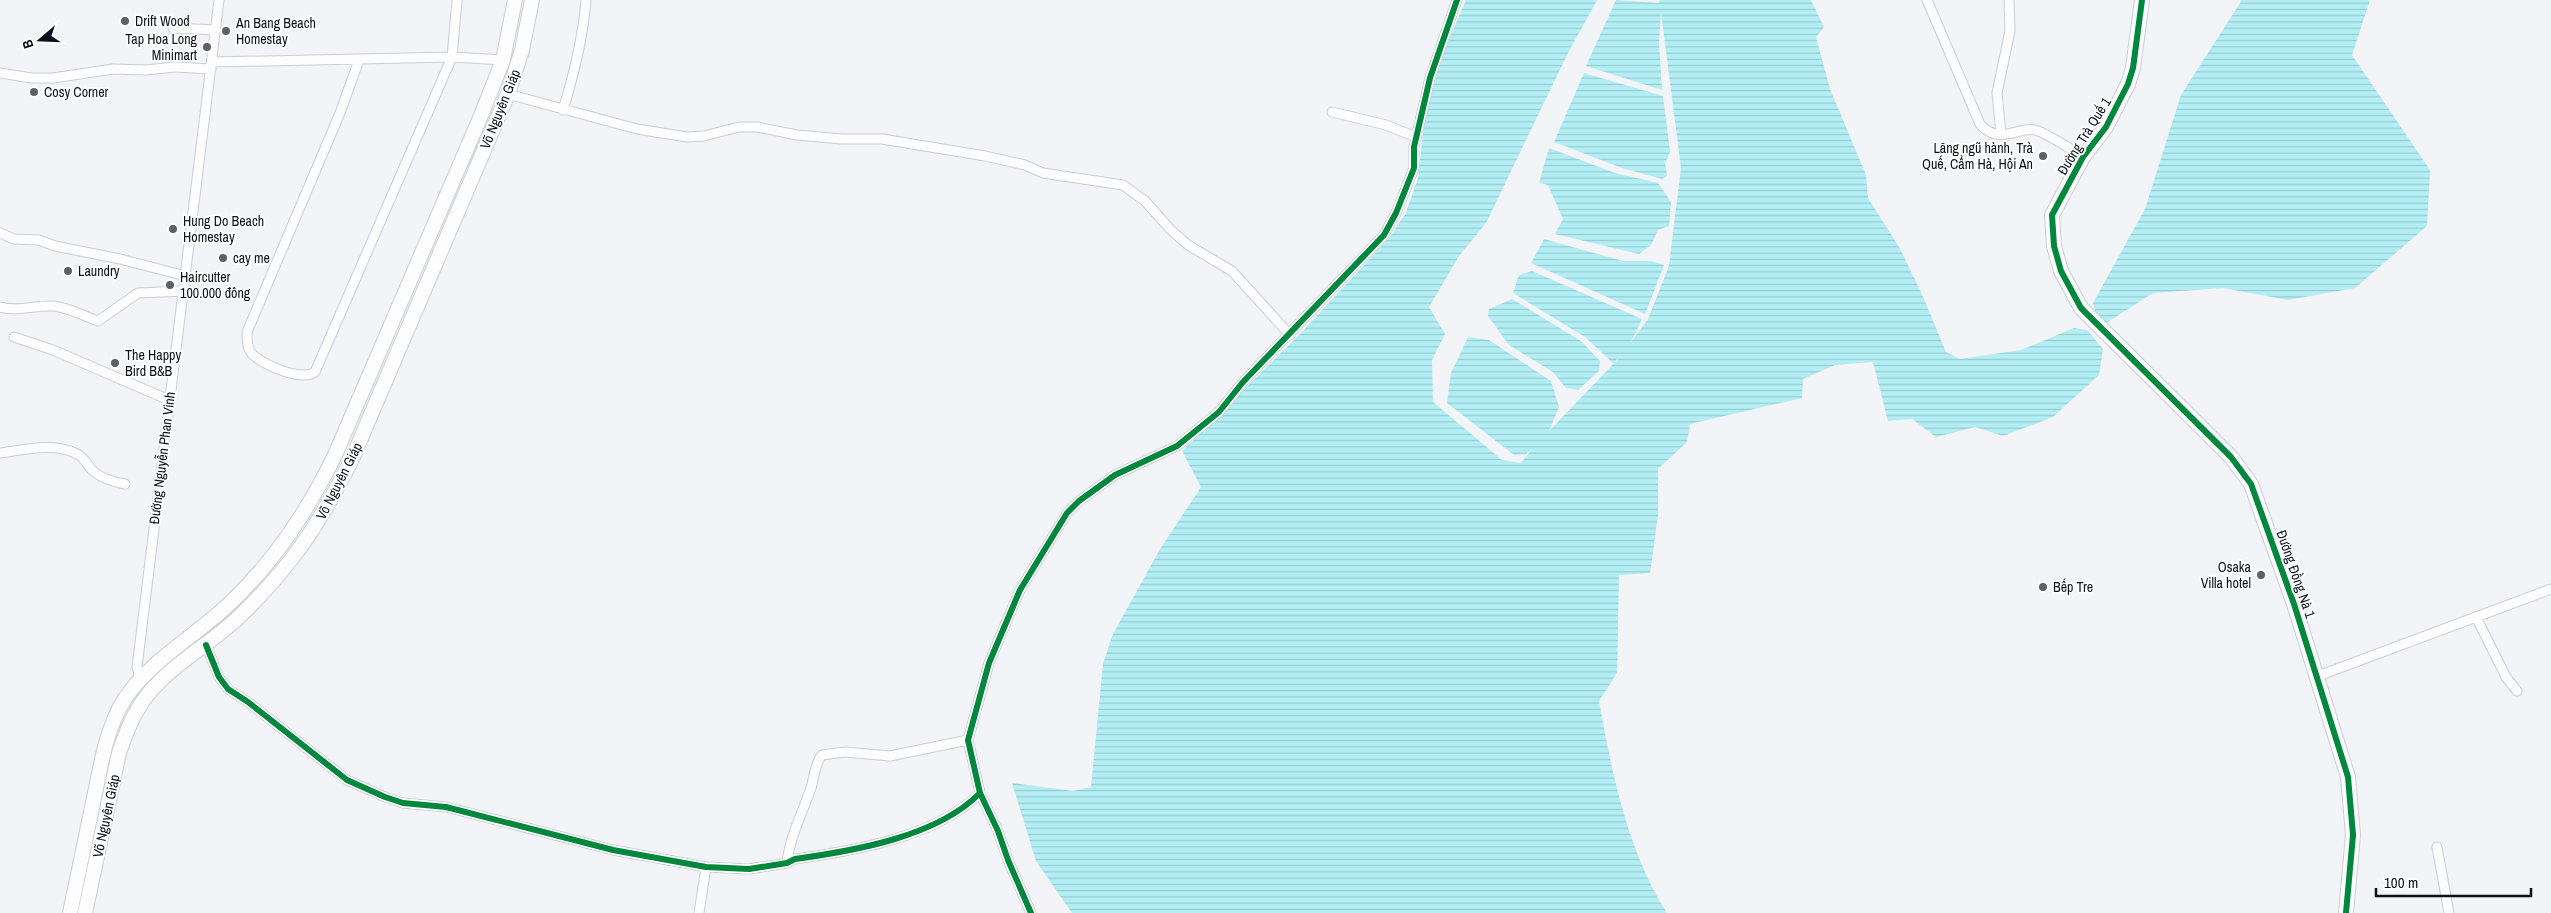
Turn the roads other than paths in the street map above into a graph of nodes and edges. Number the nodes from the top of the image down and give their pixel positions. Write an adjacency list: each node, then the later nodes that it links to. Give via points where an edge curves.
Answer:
1 (219, 0): 11 (street, Đường Nguyễn Phan Vinh)
2 (457, 0): 12 (street)
3 (515, 0): 14 (main road, Võ Nguyên Giáp)
4 (532, 0): 15 (main road, Võ Nguyên Giáp)
5 (586, 0): 19 (street, via 575,72)
6 (1457, 0): 22 (street, via 1430,78)
7 (1927, 0): 21 (street, via 1980,124 1985,130)
8 (2009, 0): 21 (street, via 2010,30 1997,93)
9 (2142, 0): 23 (main road, Đường Trà Quế 1, via 2128,84 2106,127)
10 (173, 28): 11 (street)
11 (216, 30): 16 (street, Đường Nguyễn Phan Vinh)
12 (452, 58): 13 (street); 13 (street, via 315,372 300,376 254,355 247,332 340,113); 14 (street)
13 (359, 60): 16 (street)
14 (503, 60): 15 (main road); 38 (main road, Võ Nguyên Giáp, via 336,456 314,498 294,530 231,602)
15 (518, 64): 18 (main road, Võ Nguyên Giáp)
16 (212, 66): 17 (street, via 113,69 52,78); 25 (street, Đường Nguyễn Phan Vinh)
17 (0, 73)
18 (508, 94): 19 (street); 36 (main road, Võ Nguyên Giáp, via 352,460 325,512 289,565 240,617)
19 (563, 110): 29 (street, via 637,129 687,137 739,127 757,127 797,135 882,139 985,156 1060,176 1123,185 1145,201 1188,245 1232,271)
20 (1332, 112): 22 (street)
21 (2001, 134): 23 (street, via 2034,130)
22 (1416, 137): 29 (street, via 1414,168 1384,235)
23 (2083, 157): 28 (main road, Đường Trà Quế 1, via 2052,215 2054,246 2061,271)
24 (0, 233): 25 (street, via 14,239 39,240)
25 (186, 276): 26 (street, Đường Nguyễn Phan Vinh)
26 (184, 291): 27 (street, via 138,293 98,321 65,308 36,306 13,310); 31 (street, Đường Nguyễn Phan Vinh)
27 (0, 307)
28 (2081, 308): 37 (main road, Đường Đồng Nà 1, via 2231,457 2251,484)
29 (1290, 335): 40 (street, via 1243,382 1229,402 1200,428 1177,446 1115,475 1067,513 1016,599 989,663)
30 (14, 337): 31 (street)
31 (169, 400): 38 (street, Đường Nguyễn Phan Vinh, via 137,667)
32 (0, 453): 33 (street, via 51,448 65,450 81,457 103,478)
33 (125, 484)
34 (2551, 589): 35 (street)
35 (2476, 617): 37 (street); 39 (street, via 2506,677)
36 (206, 645): 44 (street, via 219,677 228,689 329,768 365,789 403,803 446,807 614,850); 46 (main road, Võ Nguyên Giáp, via 155,688 128,727 119,753)
37 (2318, 676): 49 (main road, Đường Đồng Nà 1, via 2348,777 2352,806 2353,835)
38 (140, 679): 45 (main road, Võ Nguyên Giáp, via 123,701 104,748)
39 (2517, 691)
40 (968, 740): 41 (street); 43 (street, via 890,756 845,752 822,755 794,829)
41 (980, 793): 43 (street, via 960,810 904,836); 48 (street)
42 (2437, 847): 50 (street)
43 (786, 863): 44 (street, via 748,869)
44 (706, 867): 47 (street)
45 (70, 913)
46 (85, 913)
47 (699, 913)
48 (1031, 913)
49 (2346, 913)
50 (2449, 913)

